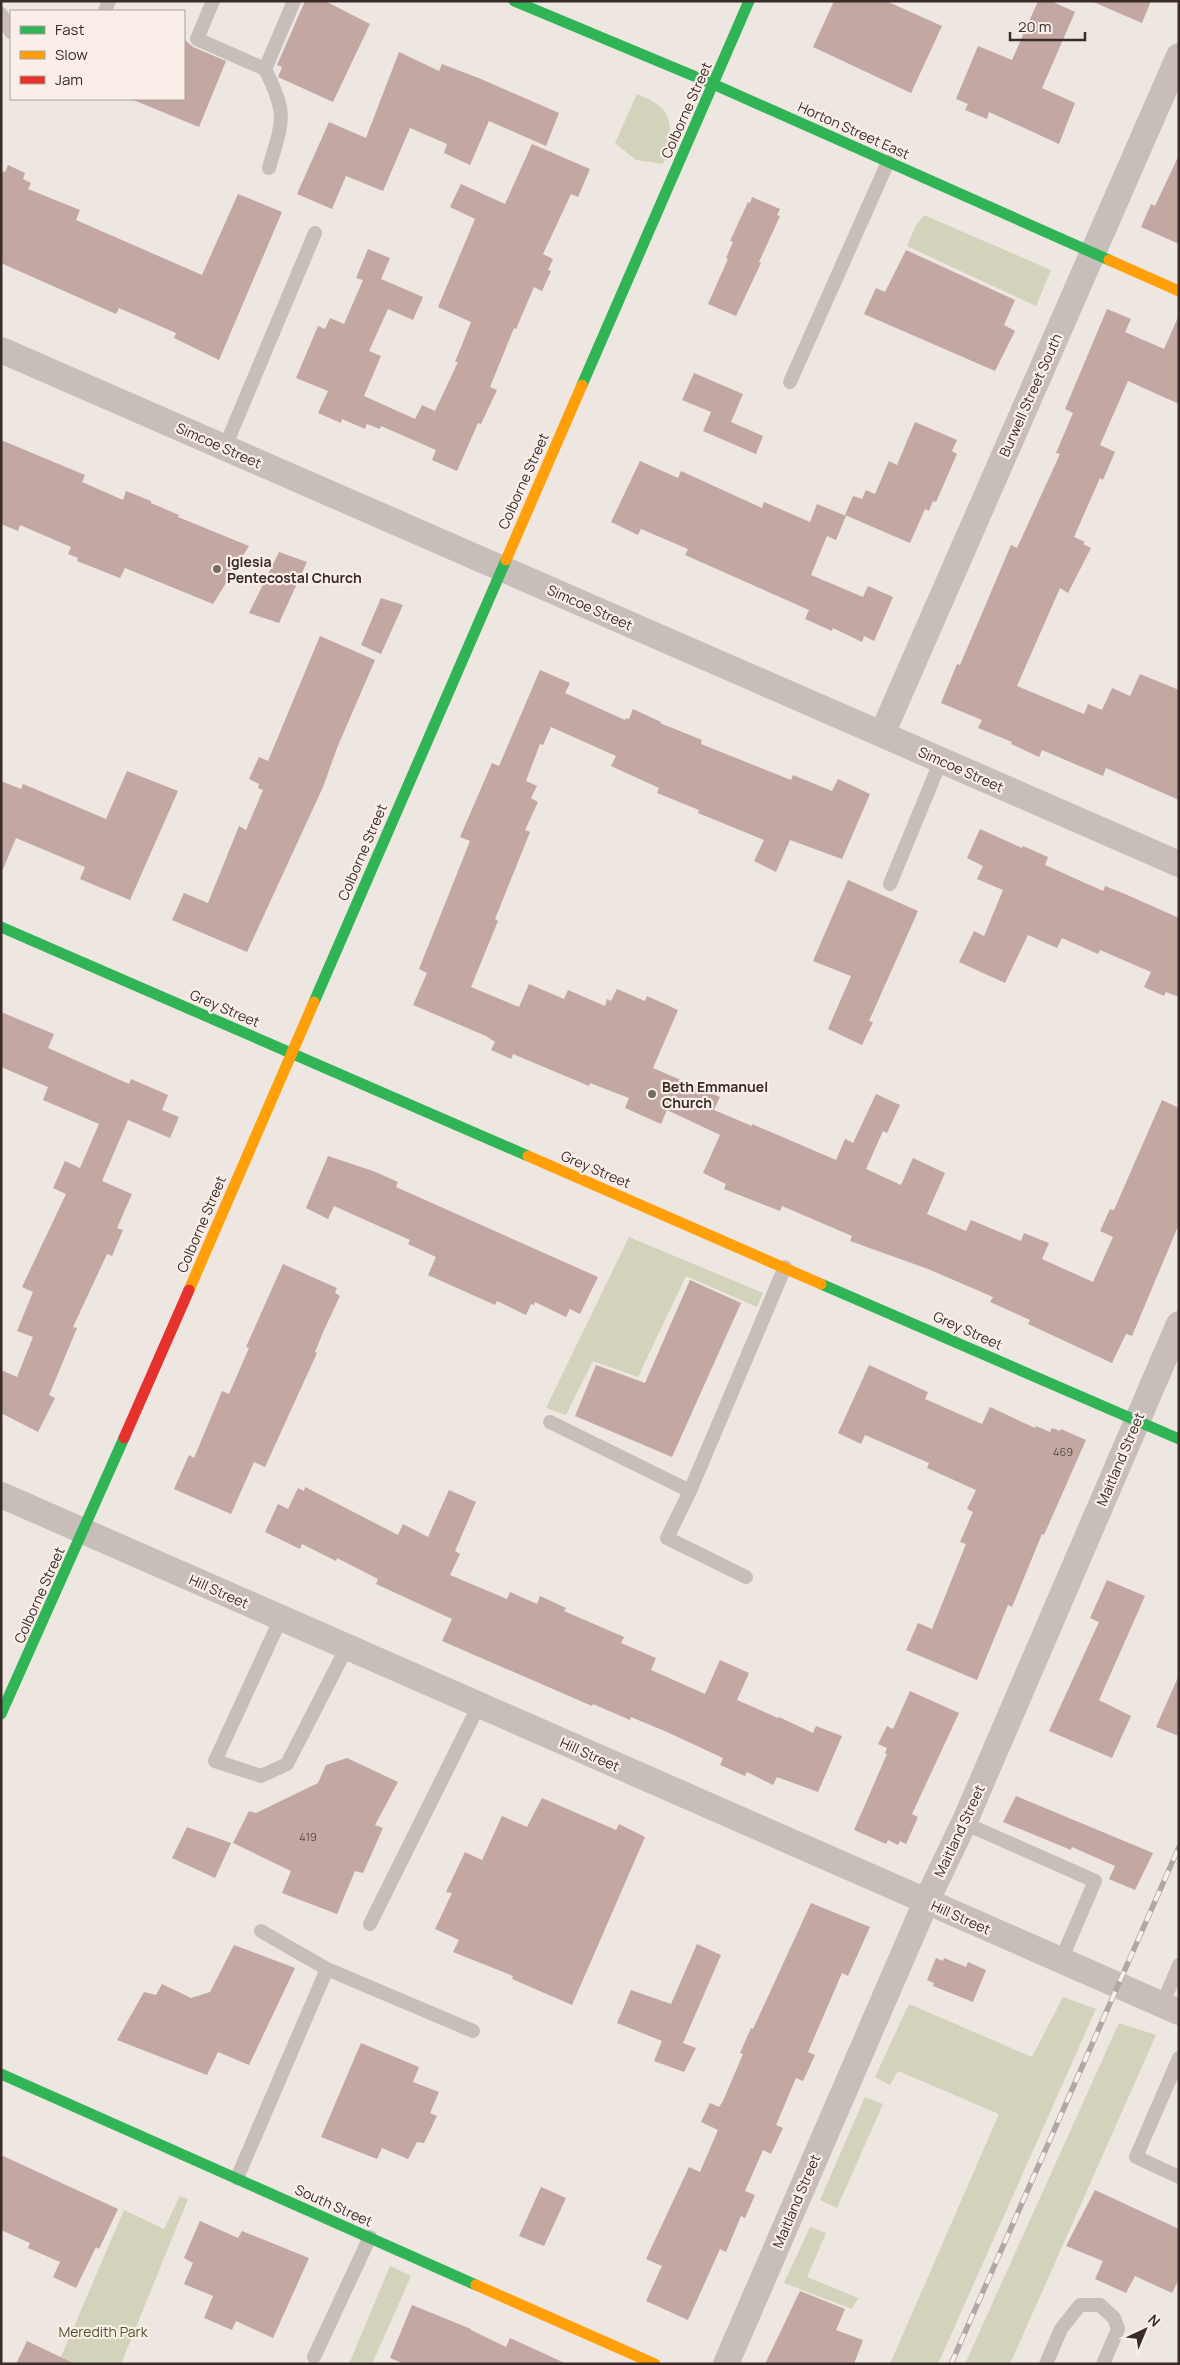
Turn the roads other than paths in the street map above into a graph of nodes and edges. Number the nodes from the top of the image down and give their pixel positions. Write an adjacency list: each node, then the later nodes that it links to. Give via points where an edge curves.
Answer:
1 (213, 1): 9 (lane, via 197,39)
2 (294, 1): 9 (lane)
3 (514, 1): 5 (street, Horton Street East)
4 (749, 1): 10 (street, Colborne Street)
5 (531, 4): 10 (street, Horton Street East)
6 (1, 14): 7 (lane)
7 (10, 30)
8 (1179, 56): 14 (street, Burwell Street South)
9 (264, 69): 12 (lane, via 280,105 282,121)
10 (714, 84): 11 (street, Horton Street East); 19 (street, Colborne Street)
11 (888, 162): 14 (street, Horton Street East); 17 (lane)
12 (269, 168)
13 (315, 233): 18 (lane)
14 (1092, 253): 15 (street, Horton Street East); 20 (street, Burwell Street South)
15 (1179, 291)
16 (1, 350): 18 (street, Simcoe Street)
17 (790, 382)
18 (225, 447): 19 (street, Simcoe Street)
19 (501, 568): 20 (street, Simcoe Street); 25 (street, Colborne Street)
20 (882, 734): 21 (street, Simcoe Street)
21 (941, 760): 22 (street, Simcoe Street); 23 (lane)
22 (1179, 864)
23 (890, 884)
24 (1, 927): 25 (street, Grey Street)
25 (292, 1053): 26 (street, Grey Street); 33 (street, Colborne Street)
26 (785, 1268): 28 (street, Grey Street); 31 (lane)
27 (1179, 1324): 28 (street, Maitland Street)
28 (1136, 1420): 30 (street, Grey Street); 39 (street, Maitland Street)
29 (550, 1422): 31 (lane)
30 (1179, 1439)
31 (690, 1491): 34 (lane, via 667,1538)
32 (1, 1495): 33 (street, Hill Street)
33 (84, 1531): 35 (street, Hill Street); 38 (street, Colborne Street)
34 (746, 1577)
35 (282, 1618): 36 (street, Hill Street); 36 (lane, via 215,1761 261,1776 287,1764)
36 (347, 1647): 37 (street, Hill Street)
37 (479, 1705): 40 (street, Hill Street); 41 (lane)
38 (1, 1714)
39 (964, 1823): 40 (street, Maitland Street); 43 (lane, via 1095,1881)
40 (926, 1902): 43 (street, Hill Street); 55 (street, Maitland Street)
41 (370, 1924)
42 (261, 1931): 45 (lane)
43 (1061, 1960): 46 (street, Hill Street)
44 (1179, 1965): 46 (lane)
45 (327, 1969): 47 (lane); 51 (lane)
46 (1170, 2008)
47 (473, 2031)
48 (1179, 2058): 50 (lane, via 1136,2157)
49 (1, 2074): 51 (street, South Street)
50 (1179, 2177)
51 (237, 2178): 52 (street, South Street)
52 (370, 2237): 53 (lane); 54 (street, South Street)
53 (314, 2357)
54 (655, 2364)
55 (726, 2364)
56 (1046, 2364): 57 (lane, via 1060,2329 1080,2305 1100,2305 1114,2318 1118,2329)
57 (1103, 2364)

